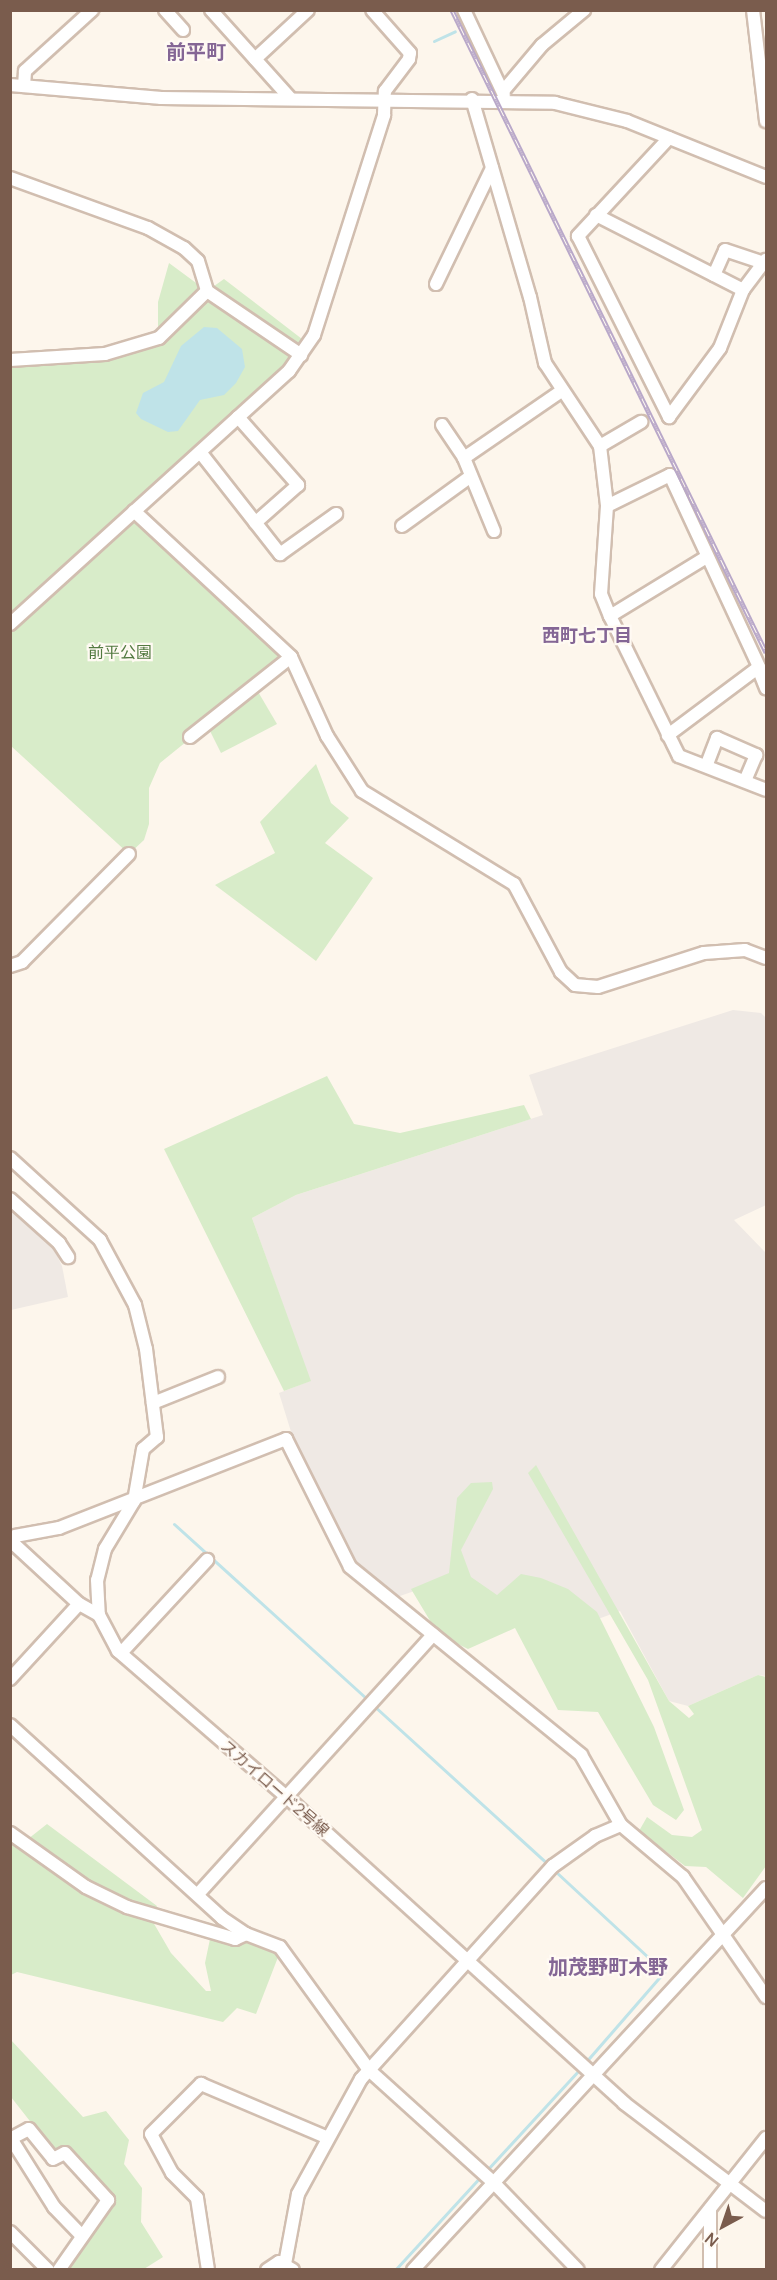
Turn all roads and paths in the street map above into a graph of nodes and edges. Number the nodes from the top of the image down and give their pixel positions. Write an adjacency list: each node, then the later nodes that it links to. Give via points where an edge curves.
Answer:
1 (92, 10): 12 (street, via 25,72)
2 (165, 10): 9 (street)
3 (211, 10): 10 (street)
4 (308, 10): 10 (street)
5 (372, 10): 15 (street, via 410,53)
6 (464, 10): 13 (street)
7 (584, 10): 13 (street, via 543,45)
8 (753, 10): 17 (street)
9 (183, 30)
10 (255, 59): 14 (street)
11 (10, 85): 12 (street)
12 (24, 87): 14 (street, via 161,98)
13 (505, 94): 16 (street); 18 (street, via 592,111)
14 (290, 98): 15 (street)
15 (384, 99): 16 (street); 28 (street, via 384,115 332,288)
16 (472, 99): 19 (street)
17 (766, 121)
18 (669, 138): 20 (street); 22 (street)
19 (492, 168): 25 (street); 30 (street, via 544,363)
20 (766, 177)
21 (10, 178): 27 (street, via 148,228 184,248 198,261)
22 (596, 215): 24 (street); 26 (street, via 578,236 669,417 720,348)
23 (765, 262): 24 (street, via 725,250); 26 (street)
24 (714, 275): 26 (street)
25 (436, 284)
26 (743, 290)
27 (207, 291): 28 (street); 29 (street, via 159,338 105,354)
28 (301, 355): 31 (street)
29 (10, 360)
30 (560, 392): 34 (street); 36 (street)
31 (238, 417): 35 (street); 41 (street, via 298,485)
32 (641, 422): 34 (street)
33 (442, 425): 36 (street)
34 (600, 446): 38 (street)
35 (200, 452): 39 (street); 41 (street)
36 (464, 458): 37 (street)
37 (471, 476): 42 (street); 43 (street)
38 (607, 506): 44 (street, via 670,475); 45 (street, via 601,594)
39 (134, 511): 46 (street); 47 (street)
40 (336, 513): 41 (street, via 283,554)
41 (255, 523)
42 (402, 526)
43 (494, 531)
44 (705, 558): 45 (street); 48 (street)
45 (610, 616): 50 (street)
46 (10, 624)
47 (291, 657): 51 (street); 56 (street, via 327,736 362,791 514,884 561,972 575,985 598,987 704,953 744,950)
48 (758, 668): 49 (street); 50 (street)
49 (766, 688)
50 (668, 735): 52 (street, via 679,756)
51 (190, 737)
52 (707, 764): 53 (street); 53 (street, via 717,738 756,755)
53 (745, 781): 54 (street)
54 (766, 790)
55 (129, 854): 57 (street, via 22,962)
56 (766, 958)
57 (10, 966)
58 (10, 1158): 62 (street, via 100,1240 120,1269 135,1305)
59 (10, 1199): 60 (street, via 59,1243)
60 (68, 1257)
61 (218, 1377): 62 (street)
62 (153, 1403): 63 (street, スカイロード2号線, via 158,1437 143,1449)
63 (134, 1501): 64 (street, via 59,1528); 67 (street, スカイロード2号線, via 105,1549 97,1580); 68 (street, via 286,1439 350,1567)
64 (13, 1536): 66 (street, via 13,1543)
65 (207, 1560): 69 (street)
66 (79, 1604): 67 (street); 70 (street)
67 (99, 1615): 69 (street, スカイロード2号線)
68 (433, 1635): 72 (street); 73 (street, via 581,1755)
69 (121, 1653): 72 (street, スカイロード2号線)
70 (10, 1679)
71 (10, 1725): 76 (street)
72 (288, 1798): 76 (street); 79 (street, スカイロード2号線)
73 (621, 1825): 78 (street, via 683,1877); 79 (street, via 594,1836 552,1868)
74 (10, 1833): 77 (street, via 86,1887 127,1907 235,1939)
75 (766, 1888): 78 (street)
76 (198, 1894): 77 (street)
77 (246, 1934): 82 (street, via 280,1947 292,1959 343,2040)
78 (722, 1934): 80 (street); 81 (street)
79 (466, 1962): 81 (street, スカイロード2号線); 82 (street)
80 (766, 1997)
81 (585, 2068): 86 (street); 87 (street, スカイロード2号線)
82 (369, 2070): 83 (street); 86 (street)
83 (326, 2137): 92 (street, via 298,2194); 95 (street, via 201,2084 151,2134 172,2173 197,2198)
84 (11, 2138): 91 (street, via 54,2207); 91 (street, via 29,2129 53,2159 65,2152 108,2200)
85 (766, 2138): 87 (street)
86 (487, 2177): 97 (street); 98 (street)
87 (731, 2184): 88 (street); 89 (street, スカイロード2号線)
88 (710, 2209): 99 (street); 100 (street)
89 (766, 2211)
90 (10, 2232): 93 (street)
91 (82, 2236): 94 (street)
92 (289, 2267): 96 (street)
93 (48, 2270)
94 (59, 2270)
95 (208, 2270)
96 (267, 2270)
97 (413, 2270)
98 (578, 2270)
99 (661, 2270)
100 (710, 2270)

